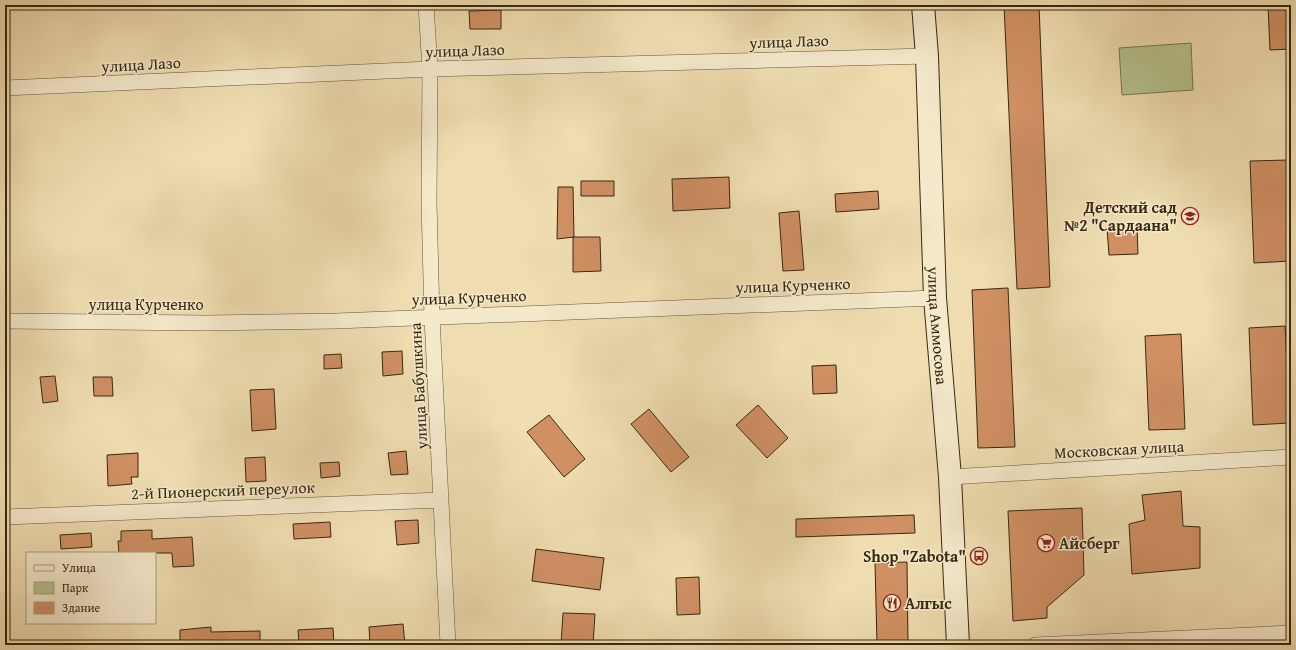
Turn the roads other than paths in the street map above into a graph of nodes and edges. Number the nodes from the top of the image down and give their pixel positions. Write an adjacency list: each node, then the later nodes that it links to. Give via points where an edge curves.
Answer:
1 (426, 5): 4 (street, улица Бабушкина)
2 (923, 5): 3 (main road, улица Аммосова)
3 (927, 56): 4 (street, улица Лазо); 6 (main road, улица Аммосова)
4 (430, 69): 5 (street, улица Лазо); 7 (street, улица Бабушкина, via 429,202)
5 (5, 88)
6 (935, 298): 7 (street, улица Курченко); 10 (main road, улица Аммосова)
7 (432, 317): 8 (street, улица Курченко, via 222,323); 11 (street, улица Бабушкина)
8 (5, 321)
9 (1291, 457): 10 (street, Московская улица)
10 (950, 477): 15 (main road, улица Аммосова)
11 (441, 500): 12 (street, 2-й Пионерский переулок); 14 (street, улица Бабушкина)
12 (5, 517)
13 (1291, 633): 16 (street)
14 (448, 645)
15 (958, 645)
16 (1036, 645)

